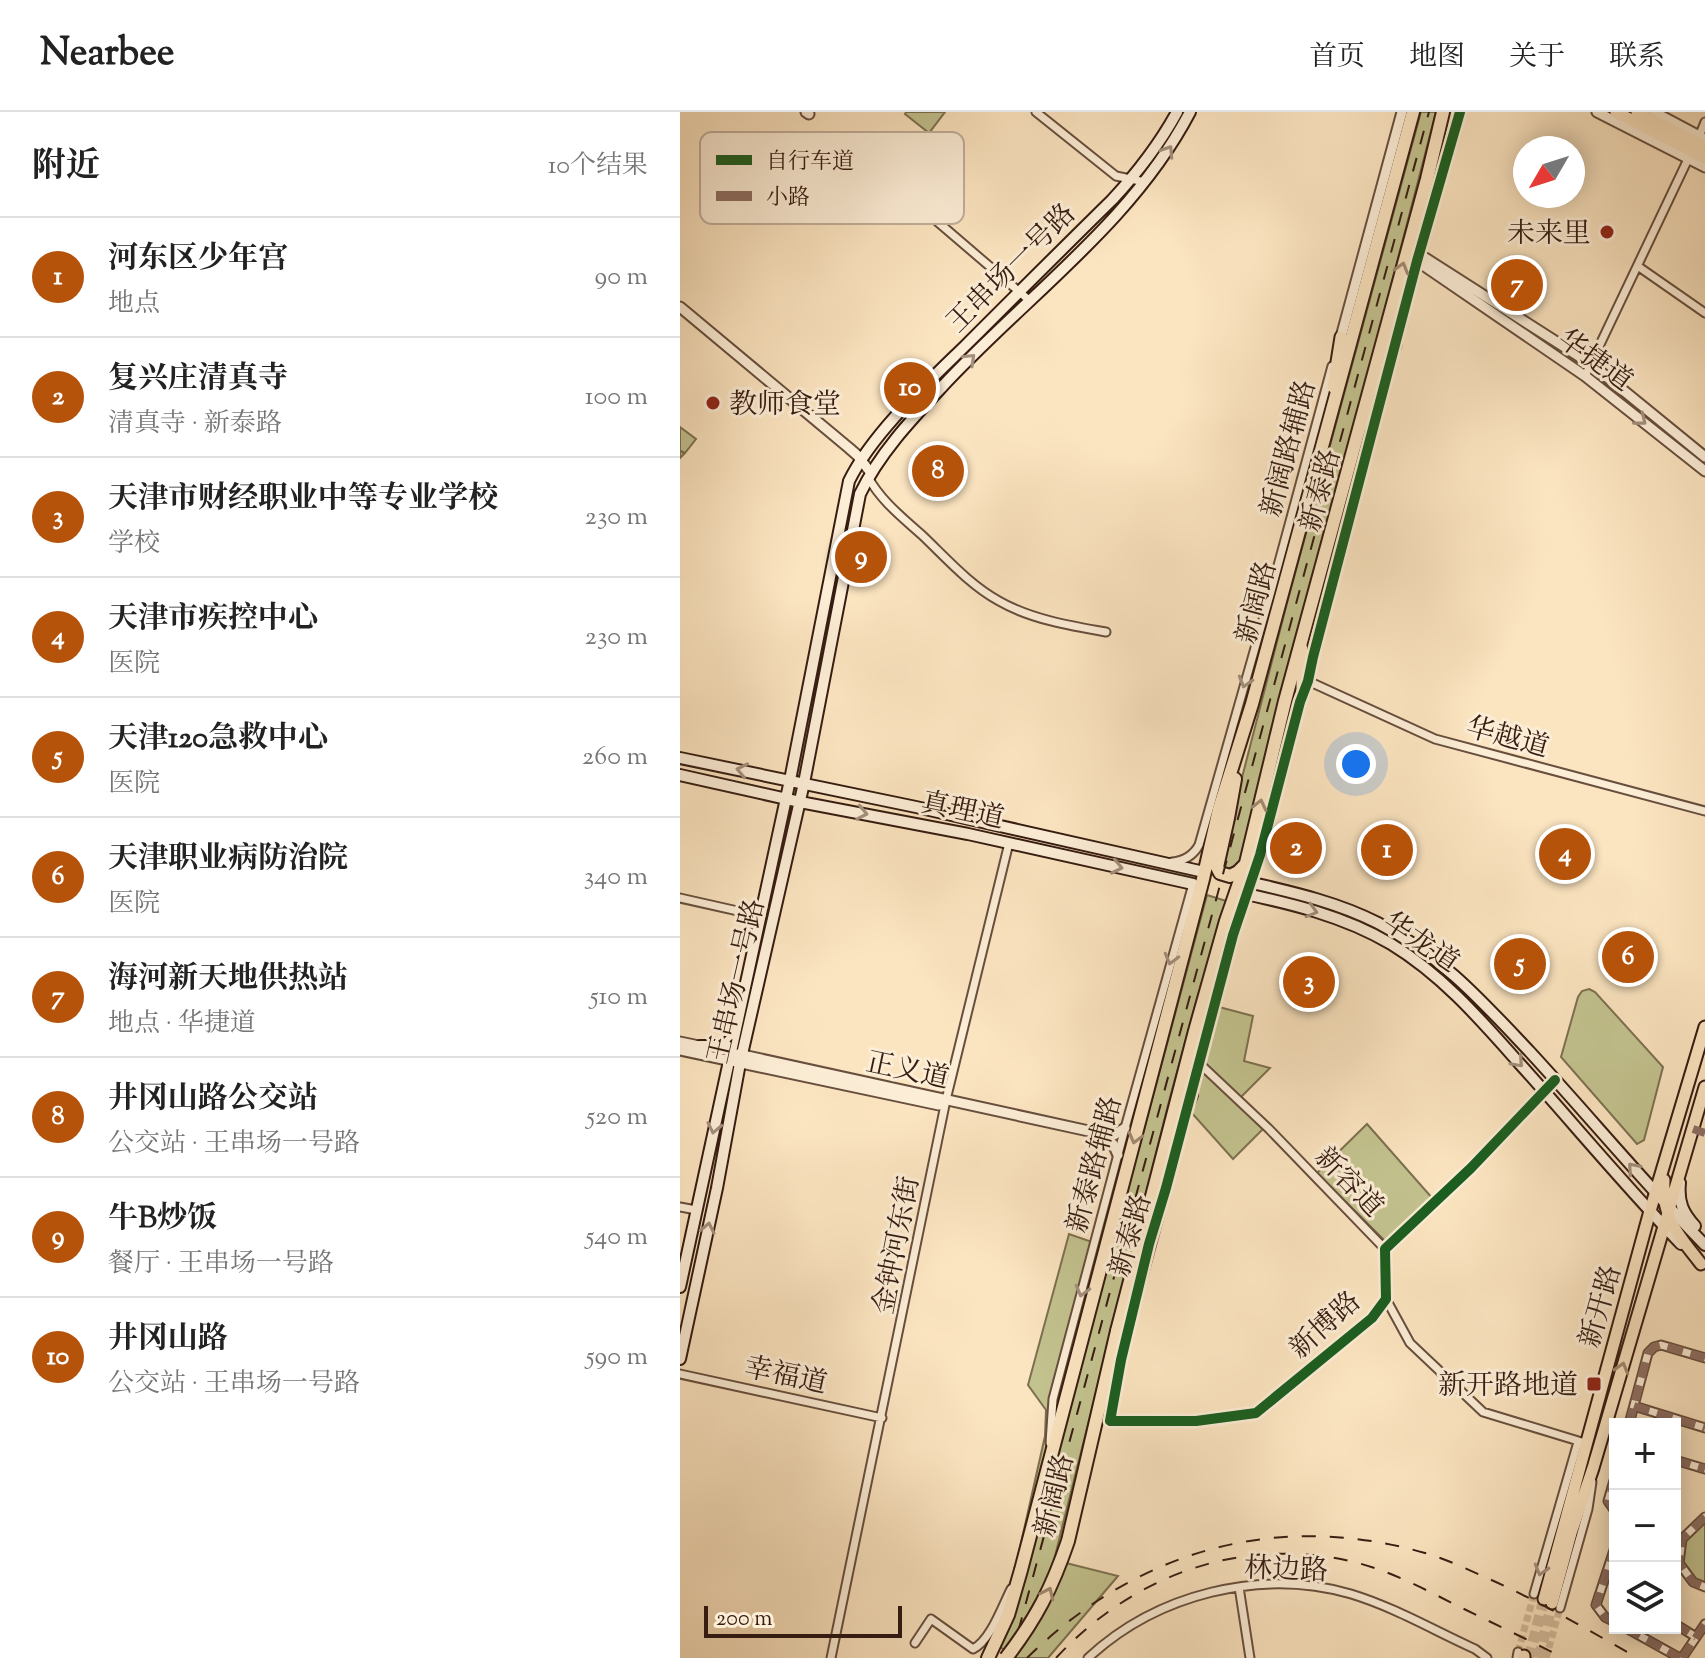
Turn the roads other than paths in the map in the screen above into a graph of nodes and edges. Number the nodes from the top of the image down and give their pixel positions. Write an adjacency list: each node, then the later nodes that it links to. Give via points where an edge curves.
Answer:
1 (1036, 112): 16 (street, via 1110,172)
2 (1177, 112): 16 (main road, 王串场一号路)
3 (1190, 112): 17 (main road, 王串场一号路, one-way to 3)
4 (1402, 112): 25 (street, 新阔路辅路)
5 (1413, 112): 25 (highway, 新阔路)
6 (1443, 112): 26 (highway, 新泰路, one-way to 6)
7 (1460, 112): 19 (street)
8 (1597, 112): 13 (street)
9 (1616, 112): 13 (main road)
10 (1637, 112): 13 (main road)
11 (1654, 112): 13 (street)
12 (1705, 122): 13 (street)
13 (1698, 146): 14 (main road); 15 (street); 20 (street)
14 (1705, 158)
15 (1705, 167)
16 (1130, 180): 17 (street); 21 (main road, 王串场一号路)
17 (1145, 182): 22 (main road, 王串场一号路)
18 (940, 224): 21 (street)
19 (1418, 258): 26 (street); 27 (street, 华捷道); 28 (street, 华捷道)
20 (1639, 267): 24 (street); 27 (street)
21 (1019, 292): 22 (street); 31 (main road, 王串场一号路, via 918,391)
22 (1030, 301): 33 (main road, 王串场一号路, one-way to 22, via 927,403)
23 (680, 309): 31 (street)
24 (1705, 313)
25 (1347, 337): 38 (street, 新阔路辅路, one-way to 38, via 1323,397); 39 (highway, 新阔路)
26 (1388, 344): 35 (highway, 新泰路); 36 (street)
27 (1591, 364): 28 (street); 30 (street, 华捷道)
28 (1585, 376): 32 (street, 华捷道, one-way to 32)
29 (886, 453): 33 (main road, 王串场一号路)
30 (1705, 457)
31 (860, 462): 33 (street); 42 (main road, 王串场一号路, via 846,491)
32 (1705, 471)
33 (867, 479): 34 (street, via 991,596 1047,619); 43 (main road, 王串场一号路, via 857,501)
34 (1107, 631)
35 (1302, 644): 37 (main road); 52 (highway, 新泰路, one-way to 35)
36 (1308, 681): 37 (street); 47 (street, 华越道, via 1435,739)
37 (1302, 696): 55 (street, via 1260,855)
38 (1229, 741): 46 (street); 51 (street, 新阔路辅路, via 1197,849 1183,860)
39 (1238, 752): 46 (highway, 新阔路); 52 (highway, via 1217,867 1230,876)
40 (680, 758): 42 (main road, 真理道, one-way to 40)
41 (680, 775): 44 (main road, 真理道)
42 (790, 780): 43 (main road, 真理道); 44 (main road, 王串场一号路)
43 (804, 783): 45 (main road, 王串场一号路, via 804,803); 51 (main road, 真理道)
44 (786, 798): 45 (main road, 真理道); 48 (main road, 王串场一号路); 57 (main road, 王串场一号路)
45 (800, 802): 49 (main road, 王串场一号路); 50 (main road, 真理道, one-way to 50); 64 (main road, 王串场一号路)
46 (1219, 809): 53 (highway, 新阔路)
47 (1705, 811)
48 (782, 821)
49 (799, 825)
50 (1009, 843): 54 (main road, 真理道, one-way to 54); 70 (street, 金钟河东街)
51 (1161, 863): 53 (main road, 真理道)
52 (1246, 863): 55 (highway, 新泰路)
53 (1204, 872): 97 (highway, 新阔路, one-way to 97)
54 (1193, 884): 71 (street, 新泰路辅路, one-way to 71)
55 (1244, 888): 65 (street); 66 (main road, via 1313,898 1353,911 1413,943 1461,980); 68 (main road, 华龙道, one-way to 68, via 1325,914 1407,954 1467,1005); 81 (highway, 新泰路, via 1226,921)
56 (680, 898): 57 (street)
57 (760, 916): 64 (main road, 王串场一号路)
58 (739, 1024): 63 (main road, via 727,1045)
59 (753, 1026): 64 (street)
60 (1705, 1027): 74 (main road, 新开路)
61 (680, 1042): 64 (street, 正义道)
62 (680, 1050): 64 (street, 正义道)
63 (701, 1050): 64 (street)
64 (735, 1057): 70 (street, 正义道); 78 (main road, 王串场一号路, one-way to 78); 89 (main road, 王串场一号路, one-way to 64, via 717,1188)
65 (1199, 1063): 69 (street, 新泰路); 84 (street, 新容道)
66 (1555, 1080): 68 (street); 76 (main road, one-way to 66)
67 (1705, 1087): 72 (main road, 新开路)
68 (1544, 1091): 79 (main road, 华龙道); 84 (street)
69 (1191, 1095): 81 (highway); 94 (street, 新泰路, via 1142,1272)
70 (946, 1103): 71 (street, 正义道, via 1107,1135); 73 (street, 正义道, via 1106,1141); 92 (street, 金钟河东街)
71 (1125, 1128): 73 (street, 新泰路辅路)
72 (1699, 1131): 75 (main road, 新开路)
73 (1118, 1155): 97 (street, 新泰路辅路, one-way to 97, via 1053,1399)
74 (1667, 1155): 76 (main road, 新开路); 80 (main road)
75 (1682, 1165): 80 (main road, 新开路); 82 (main road, via 1680,1202)
76 (1655, 1193): 79 (main road, 新开路); 80 (main road)
77 (680, 1207): 78 (street)
78 (696, 1210): 86 (main road, 王串场一号路)
79 (1650, 1211): 80 (main road, 华龙道); 96 (main road, 新开路)
80 (1666, 1213): 83 (main road); 85 (main road); 96 (main road, 新开路, one-way to 80, via 1548,1601 1593,1468)
81 (1143, 1227): 117 (highway, 新阔路, one-way to 81, bridge, via 1040,1609 1068,1541)
82 (1705, 1236)
83 (1705, 1245)
84 (1385, 1249): 87 (street, 新博路)
85 (1703, 1266)
86 (680, 1287)
87 (1386, 1299): 94 (street, 新博路, via 1372,1318 1256,1413 1196,1421); 96 (street, via 1410,1343 1483,1412)
88 (1705, 1358): 91 (street, via 1654,1347)
89 (680, 1359)
90 (680, 1374): 92 (street, 幸福道)
91 (1634, 1406): 93 (street); 95 (street)
92 (882, 1418): 115 (street, 金钟河东街)
93 (1631, 1418)
94 (1110, 1421)
95 (1705, 1428)
96 (1582, 1442)
97 (1051, 1458): 104 (highway, 新阔路)
98 (1681, 1462): 99 (street)
99 (1705, 1469)
100 (1705, 1517): 101 (street)
101 (1681, 1536)
102 (1610, 1562): 105 (street)
103 (1681, 1568): 108 (street)
104 (1021, 1570): 114 (street, via 978,1647 973,1649 931,1619); 116 (highway, 新阔路)
105 (1603, 1583): 106 (street); 109 (street, via 1596,1605)
106 (1609, 1586)
107 (1239, 1587): 118 (street, 林边路, via 1183,1600 1134,1624); 119 (street); 120 (street, 林边路, via 1287,1584 1351,1594)
108 (1705, 1587)
109 (1609, 1619)
110 (1705, 1624): 113 (street)
111 (1681, 1628): 113 (street)
112 (1637, 1634): 121 (street)
113 (1696, 1637): 121 (street)
114 (915, 1643)
115 (831, 1658)
116 (988, 1658)
117 (1006, 1658)
118 (1088, 1658)
119 (1250, 1658)
120 (1487, 1658)
121 (1681, 1658)

